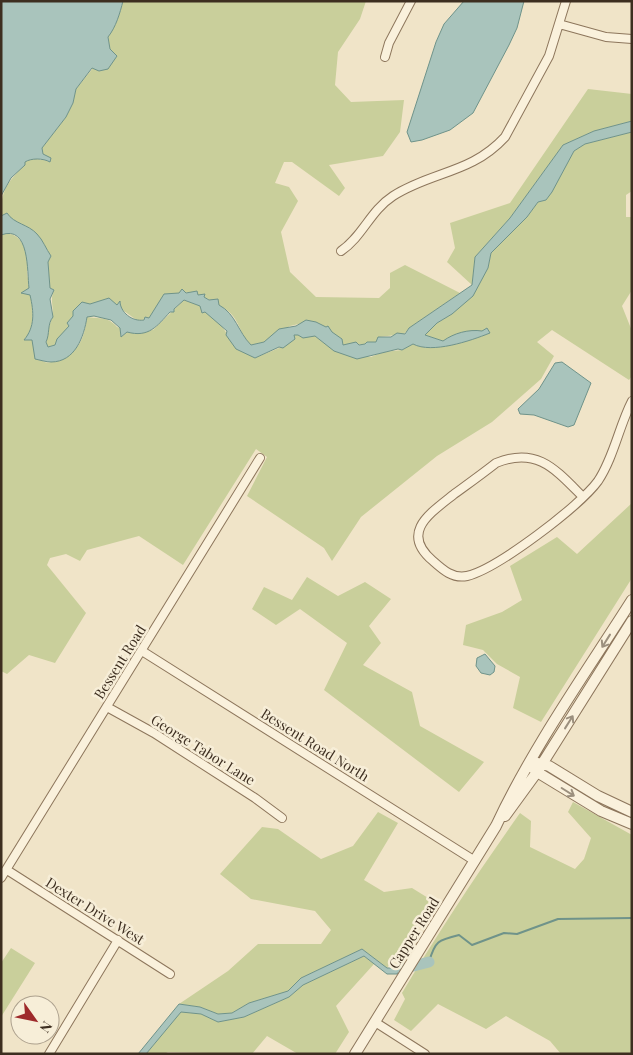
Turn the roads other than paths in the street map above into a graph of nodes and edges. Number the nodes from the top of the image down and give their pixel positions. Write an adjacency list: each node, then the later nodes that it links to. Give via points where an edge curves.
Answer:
1 (411, 1): 5 (street)
2 (566, 1): 3 (street)
3 (559, 24): 4 (street, via 606,37); 6 (street, via 548,56 514,124 494,149 472,164 395,195 375,210 352,243)
4 (632, 39)
5 (386, 57)
6 (342, 251)
7 (632, 401): 9 (street, via 603,472)
8 (260, 458): 12 (street, Bessent Road)
9 (583, 497): 9 (street, via 514,550 467,576 446,572 420,546 419,528 428,514 505,459 521,457 545,462)
10 (632, 600): 14 (street, Capper Road, one-way to 14)
11 (632, 621): 15 (street, Capper Road, one-way to 11)
12 (142, 651): 13 (street, Bessent Road); 20 (street, Bessent Road North)
13 (107, 707): 17 (street, George Tabor Lane, via 154,733); 21 (street, Bessent Road)
14 (530, 763): 15 (street); 19 (street, Capper Road)
15 (540, 768): 16 (street); 18 (street, one-way to 18, via 601,812); 19 (street, Capper Road)
16 (632, 812)
17 (282, 818)
18 (632, 824)
19 (496, 826): 20 (street, Capper Road)
20 (475, 861): 25 (street, Capper Road)
21 (7, 870): 22 (street, Bessent Road); 23 (street, Dexter Drive West)
22 (1, 878)
23 (118, 940): 24 (street, Dexter Drive West); 26 (street)
24 (170, 974)
25 (375, 1022): 27 (street, Capper Road); 28 (street)
26 (49, 1054)
27 (355, 1054)
28 (425, 1054)

